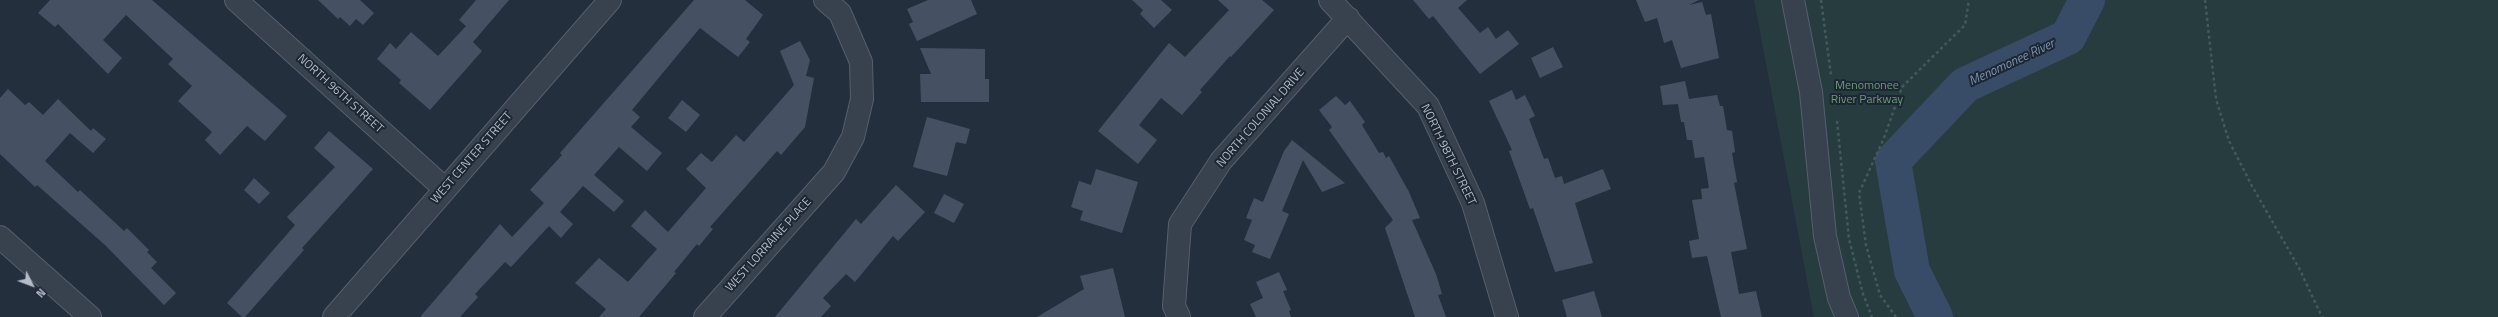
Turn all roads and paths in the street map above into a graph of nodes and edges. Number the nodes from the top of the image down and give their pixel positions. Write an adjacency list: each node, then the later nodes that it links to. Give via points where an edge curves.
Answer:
1 (236, 0): 12 (street, NORTH 96TH STREET)
2 (610, 0): 12 (street, WEST CENTER STREET)
3 (825, 0): 16 (street, WEST LORRAINE PLACE, via 840,13 861,62 862,99 853,137 834,172)
4 (1330, 0): 9 (street, NORTH 98TH STREET)
5 (1793, 0): 19 (street, via 1812,92 1825,236 1839,298)
6 (1821, 0): 10 (path)
7 (1969, 0): 21 (path, via 1965,25 1902,87 1884,138 1859,193 1866,245 1880,295)
8 (2205, 0): 22 (path, via 2216,99 2229,142 2300,268)
9 (1348, 18): 17 (street, NORTH COLONIAL DRIVE, via 1221,161 1180,224 1174,306); 18 (street, NORTH 98TH STREET, via 1428,106 1473,203)
10 (1832, 82)
11 (1836, 113): 20 (path, via 1849,239 1863,294)
12 (445, 189): 15 (street, WEST CENTER STREET)
13 (0, 237): 14 (street)
14 (90, 317)
15 (334, 317)
16 (705, 317)
17 (1179, 317)
18 (1507, 317)
19 (1846, 317)
20 (1872, 317)
21 (1896, 317)
22 (2322, 317)

